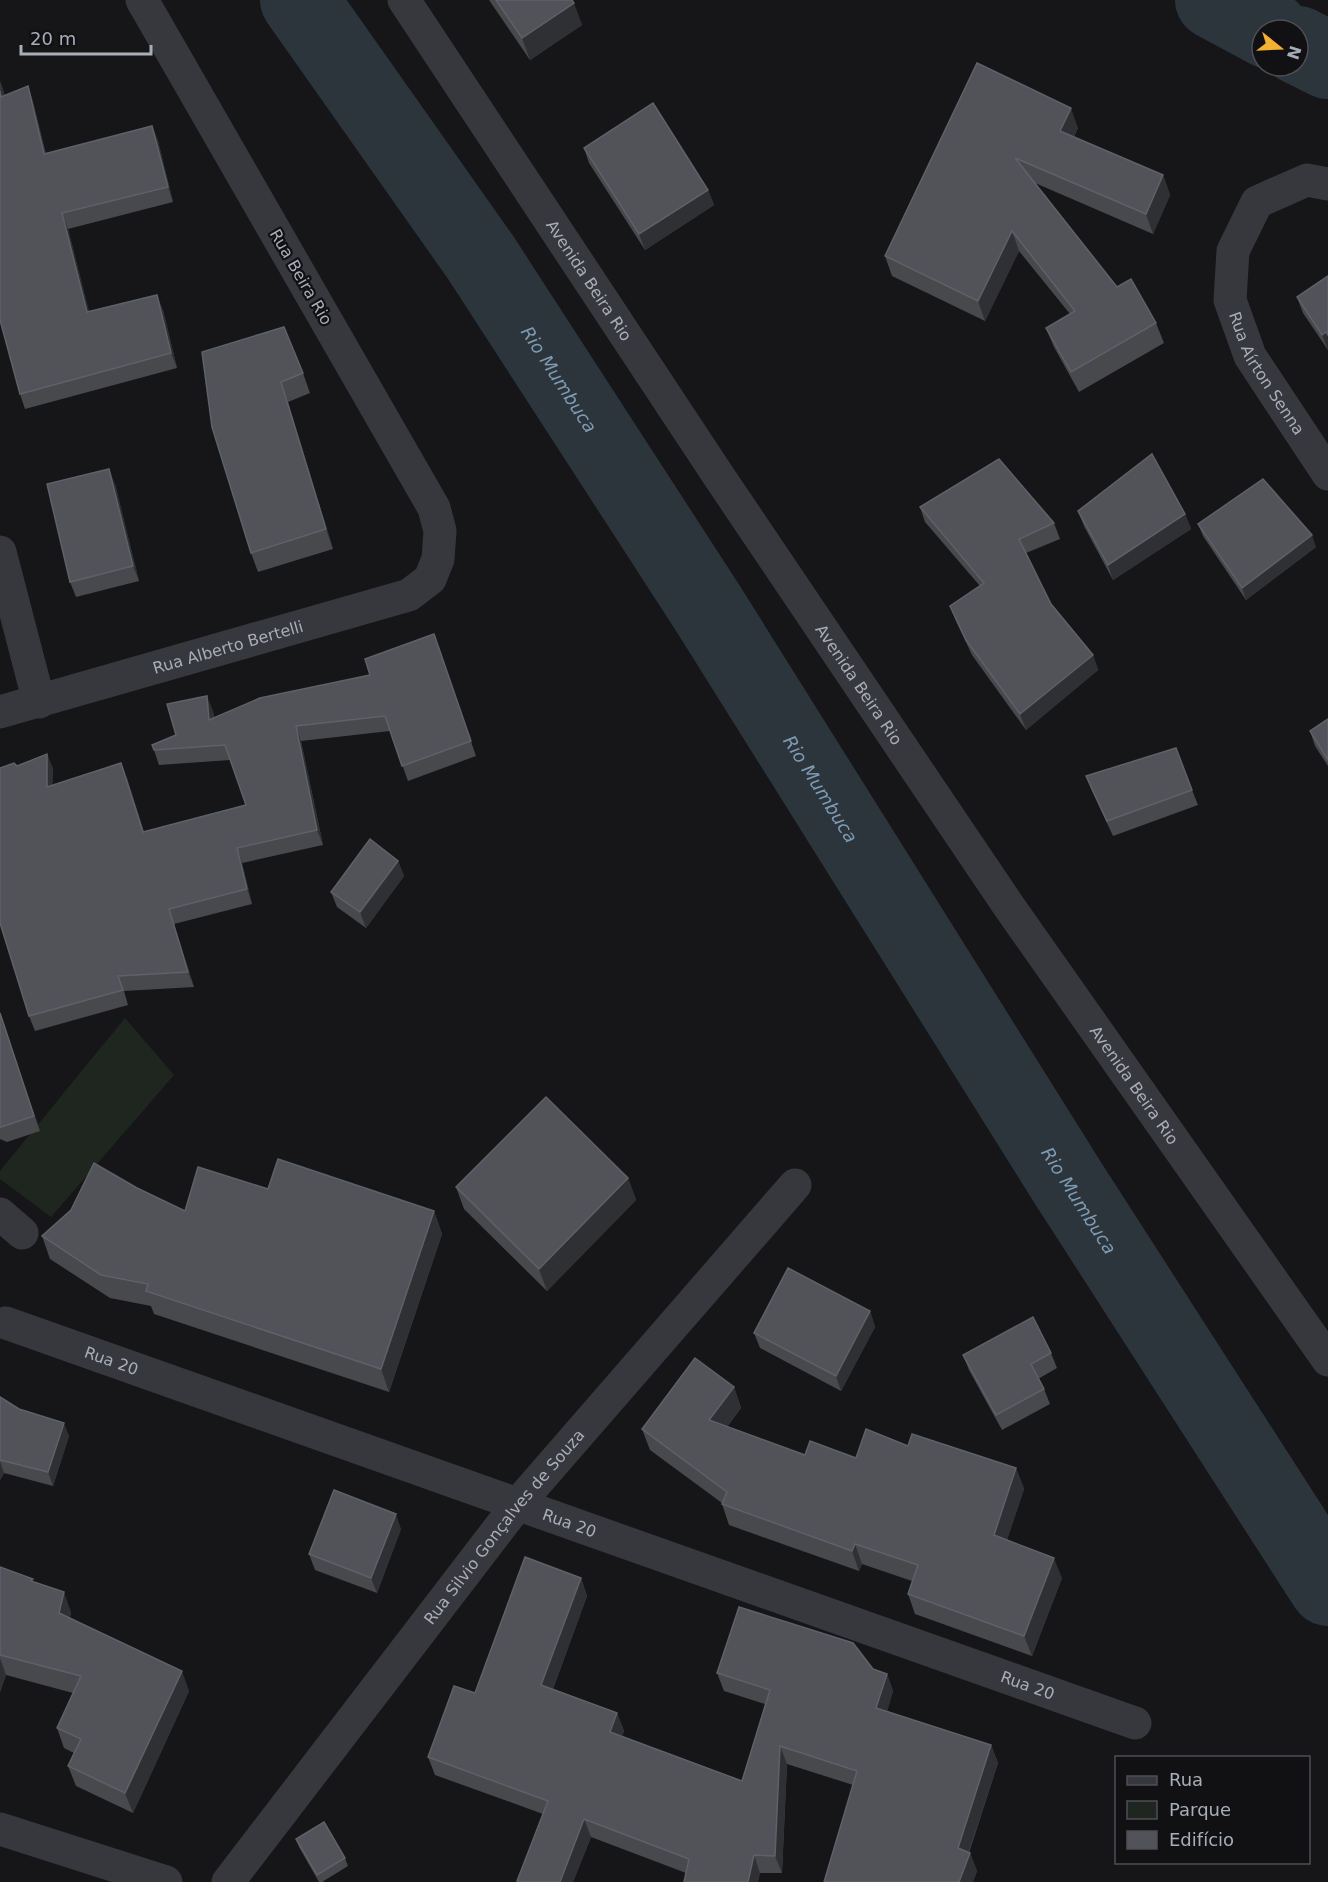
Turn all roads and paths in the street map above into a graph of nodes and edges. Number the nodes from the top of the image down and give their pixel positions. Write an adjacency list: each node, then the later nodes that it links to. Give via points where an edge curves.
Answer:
1 (142, 0): 6 (street, Rua Beira Rio, via 434,508 440,531)
2 (404, 0): 11 (street, Avenida Beira Rio, via 1008,905)
3 (1328, 184): 4 (street, Rua Aírton Senna, via 1307,180 1257,202 1233,251 1230,300 1250,356)
4 (1328, 474)
5 (0, 552): 7 (street)
6 (438, 560): 7 (street, Rua Alberto Bertelli, via 430,579 409,595)
7 (39, 702): 8 (street, Rua Alberto Bertelli)
8 (0, 712)
9 (795, 1185): 12 (street, Rua Silvio Gonçalves de Souza)
10 (6, 1323): 12 (street, Rua 20)
11 (1328, 1360)
12 (517, 1504): 13 (street, Rua 20); 16 (street, Rua Silvio Gonçalves de Souza)
13 (1135, 1723)
14 (0, 1829): 15 (street)
15 (166, 1882)
16 (228, 1882)

